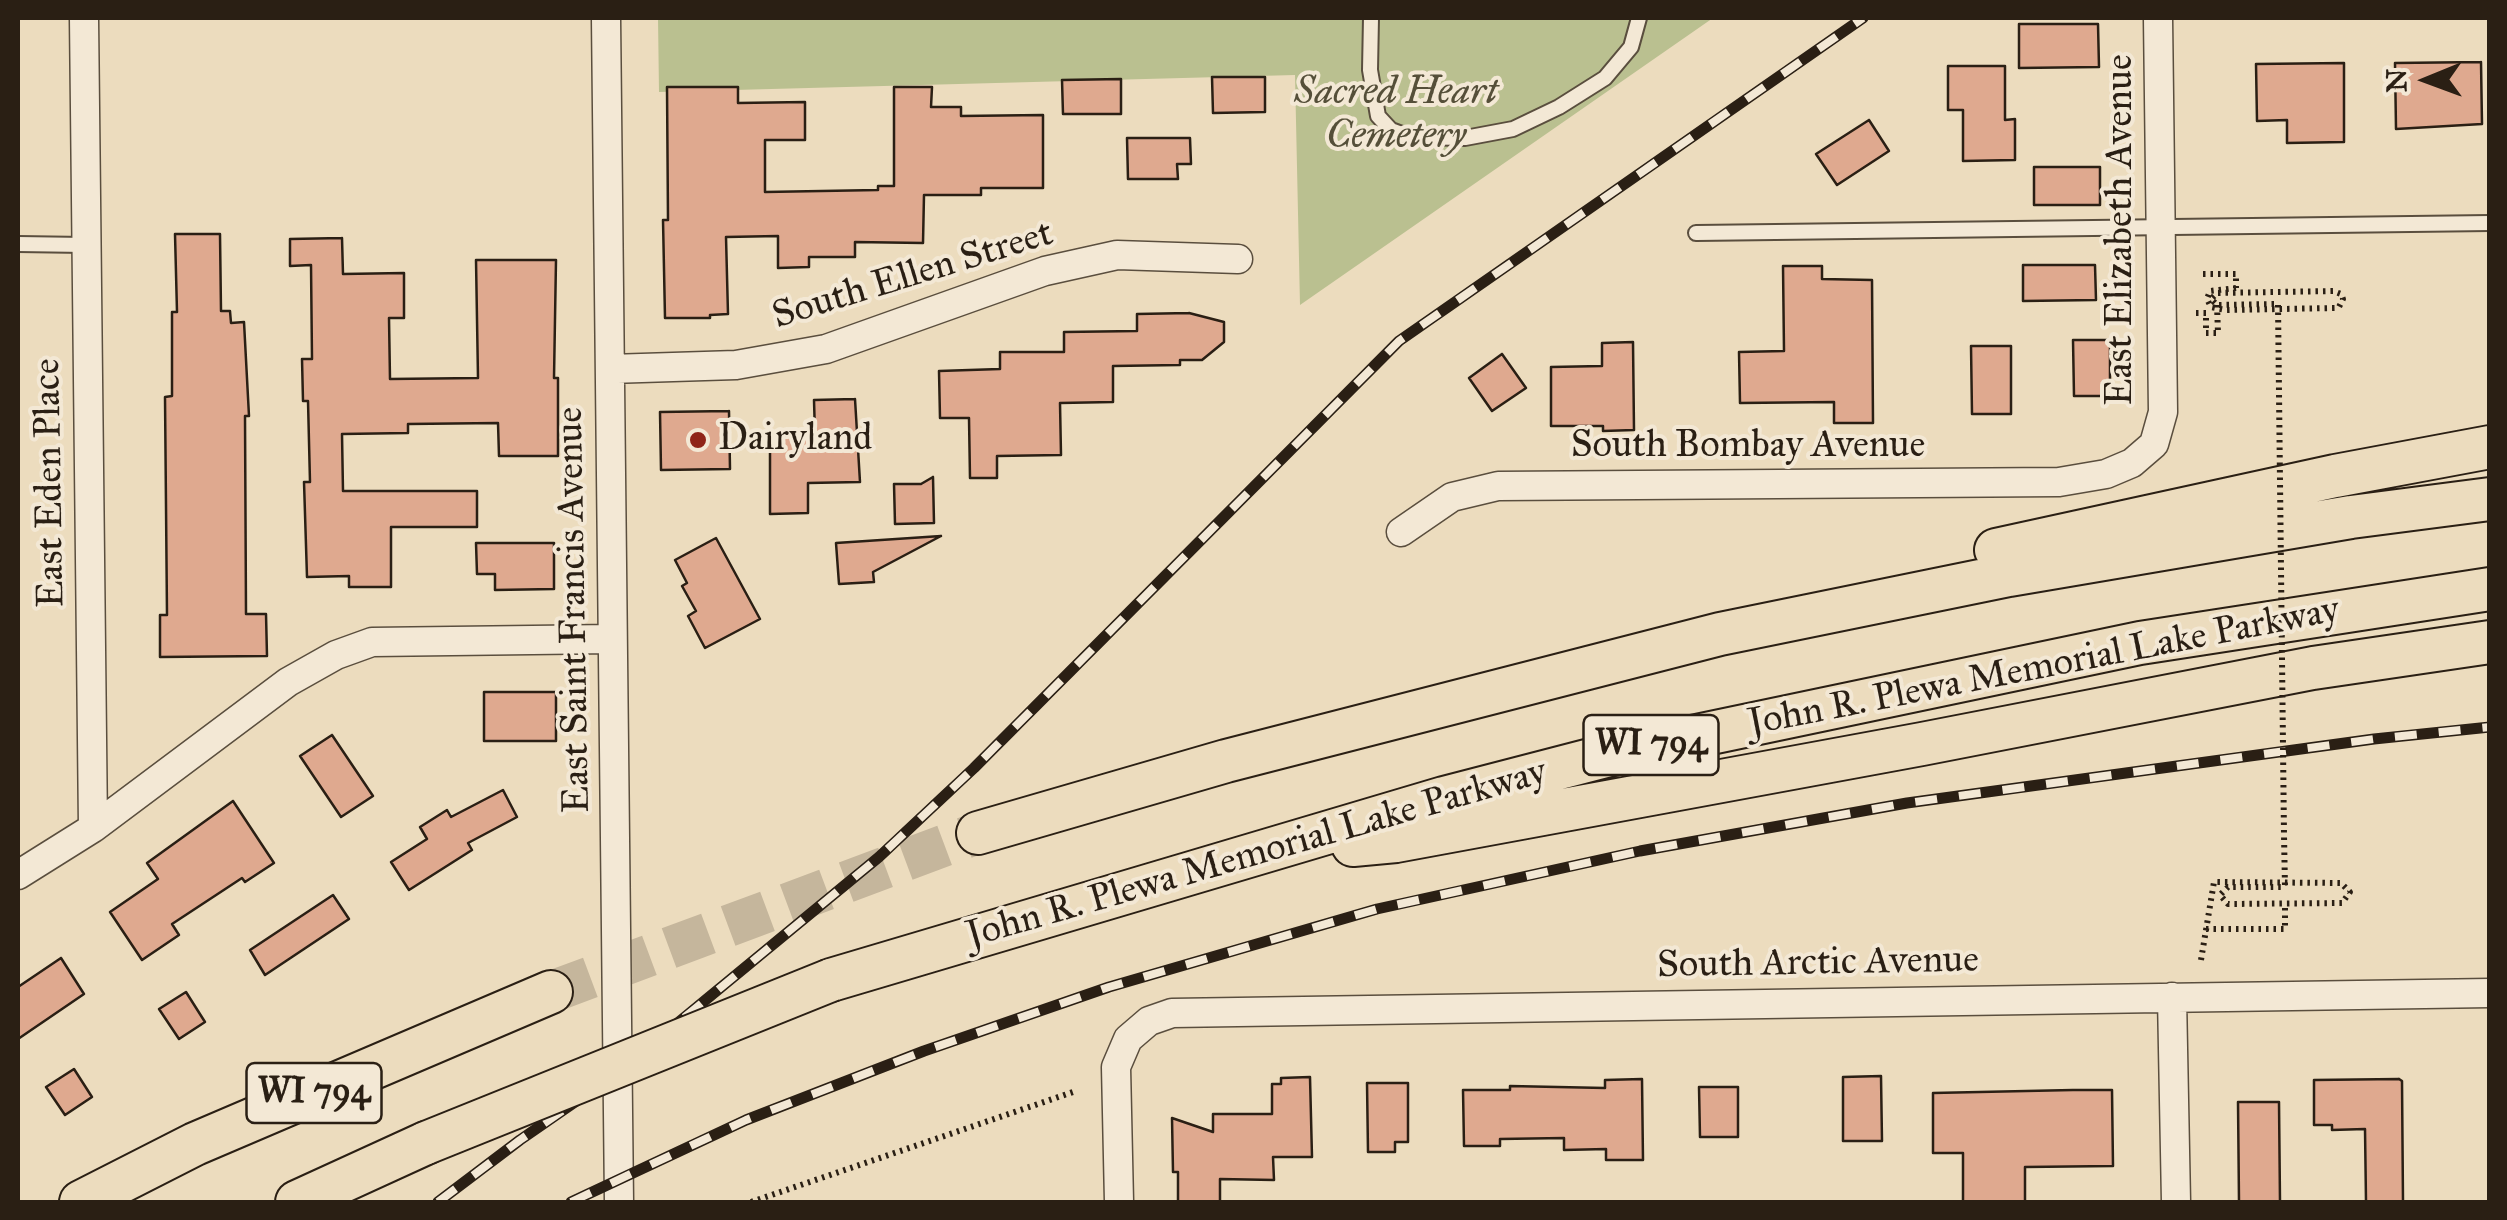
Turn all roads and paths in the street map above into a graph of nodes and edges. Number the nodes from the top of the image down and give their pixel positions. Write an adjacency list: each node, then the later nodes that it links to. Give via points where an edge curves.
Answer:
1 (84, 18): 10 (street, East Eden Place)
2 (606, 18): 15 (street, East Saint Francis Avenue)
3 (1371, 18): 4 (lane, via 1378,116 1410,137 1466,138 1513,129 1604,78 1631,48)
4 (1640, 18)
5 (2158, 18): 7 (street, East Elizabeth Avenue)
6 (2490, 223): 7 (lane)
7 (2162, 225): 8 (lane); 17 (street, East Elizabeth Avenue, via 2163,412 2154,444)
8 (1696, 232)
9 (18, 244): 10 (lane)
10 (85, 245): 24 (street, East Eden Place)
11 (1238, 258): 15 (street, South Ellen Street, via 1117,255 1046,271 826,350 736,365)
12 (2203, 274): 13 (path, bridge, via 2236,274 2236,288 2210,290 2207,299 2210,307 2226,310 2335,308 2343,299 2334,290 2216,292 2211,299)
13 (2217, 305): 14 (path, via 2218,333 2206,333 2206,313); 28 (path, bridge, via 2278,304 2284,888 2228,887 2220,895 2228,904)
14 (2196, 314)
15 (610, 369): 22 (street, East Saint Francis Avenue)
16 (2490, 447): 21 (main road, via 1984,552)
17 (2106, 474): 19 (street, South Bombay Avenue, via 2058,482 1498,486 1452,497)
18 (2490, 499): 21 (main road, WI 794, via 2351,517)
19 (1401, 532)
20 (2490, 589): 26 (main road, John R. Plewa Memorial Lake Parkway / WI 794, via 2140,644 1625,751)
21 (1848, 607): 25 (main road, WI 794, via 1226,760)
22 (612, 639): 24 (street, via 372,642 336,655 288,682); 37 (street, East Saint Francis Avenue)
23 (2490, 642): 26 (main road, via 2312,668 1396,841)
24 (94, 828): 27 (street)
25 (978, 833)
26 (1253, 853): 36 (main road, John R. Plewa Memorial Lake Parkway / WI 794, bridge, via 832,980 426,1143)
27 (18, 876)
28 (2285, 903): 29 (path, via 2285,929); 29 (path, via 2342,903 2350,892 2342,882 2214,882)
29 (2206, 929): 30 (path)
30 (2201, 960)
31 (551, 992): 35 (main road, WI 794, via 195,1144)
32 (2490, 993): 33 (street, South Arctic Avenue)
33 (2172, 997): 39 (street, South Arctic Avenue, via 1172,1013 1148,1021 1128,1039 1116,1067); 40 (street)
34 (1076, 1092): 38 (path)
35 (81, 1202)
36 (297, 1202)
37 (618, 1202)
38 (751, 1202)
39 (1119, 1202)
40 (2176, 1202)

